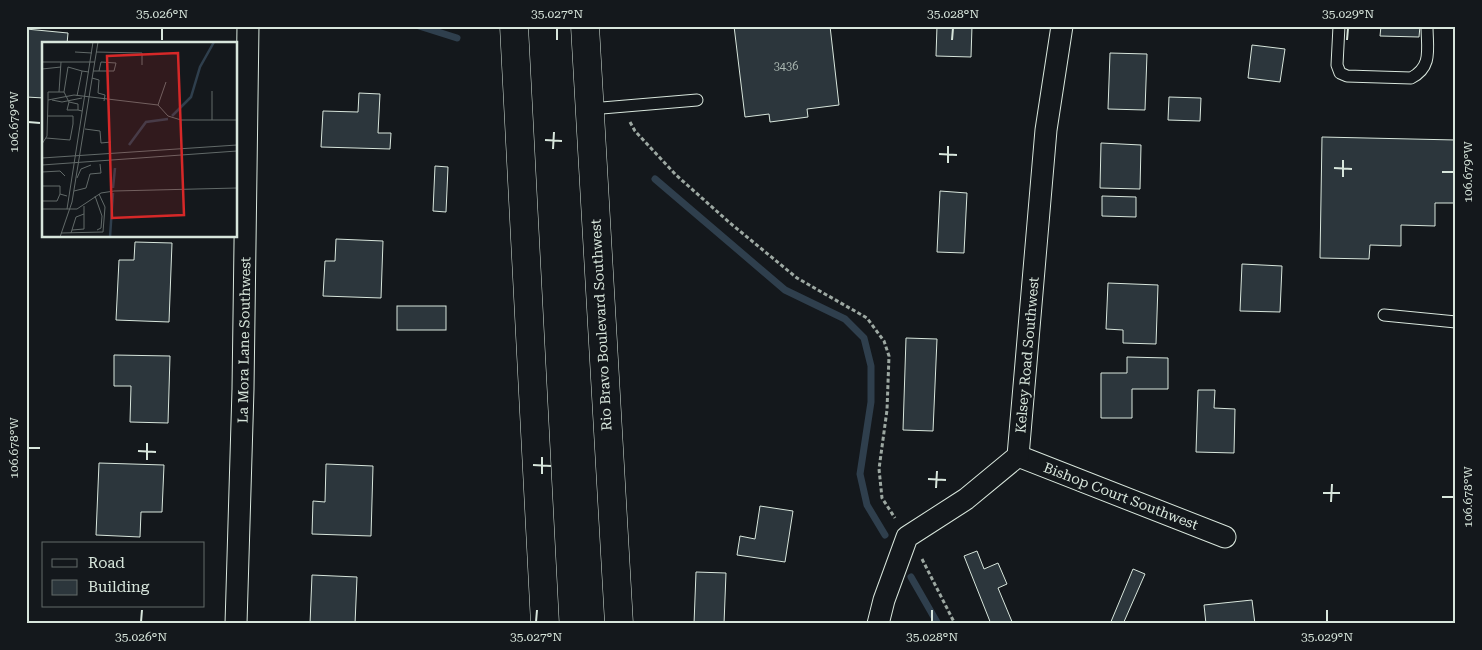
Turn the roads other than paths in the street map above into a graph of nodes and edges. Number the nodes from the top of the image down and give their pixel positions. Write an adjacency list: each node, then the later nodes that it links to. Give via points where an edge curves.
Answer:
1 (248, 26): 13 (street, La Mora Lane Southwest, via 244,389)
2 (585, 26): 8 (main road, Rio Bravo Boulevard Southwest)
3 (1062, 26): 11 (street, Kelsey Road Southwest, via 1046,130)
4 (1339, 26): 5 (lane, via 1337,65 1340,73 1347,76 1411,78 1420,74 1426,65)
5 (1427, 26)
6 (514, 30): 14 (main road)
7 (697, 100): 8 (lane)
8 (590, 109): 15 (main road, Rio Bravo Boulevard Southwest)
9 (1384, 315): 10 (lane)
10 (1456, 322)
11 (1018, 456): 12 (street, Bishop Court Southwest); 16 (street, via 966,499 908,538)
12 (1225, 536)
13 (236, 624)
14 (545, 624)
15 (618, 624)
16 (878, 624)

